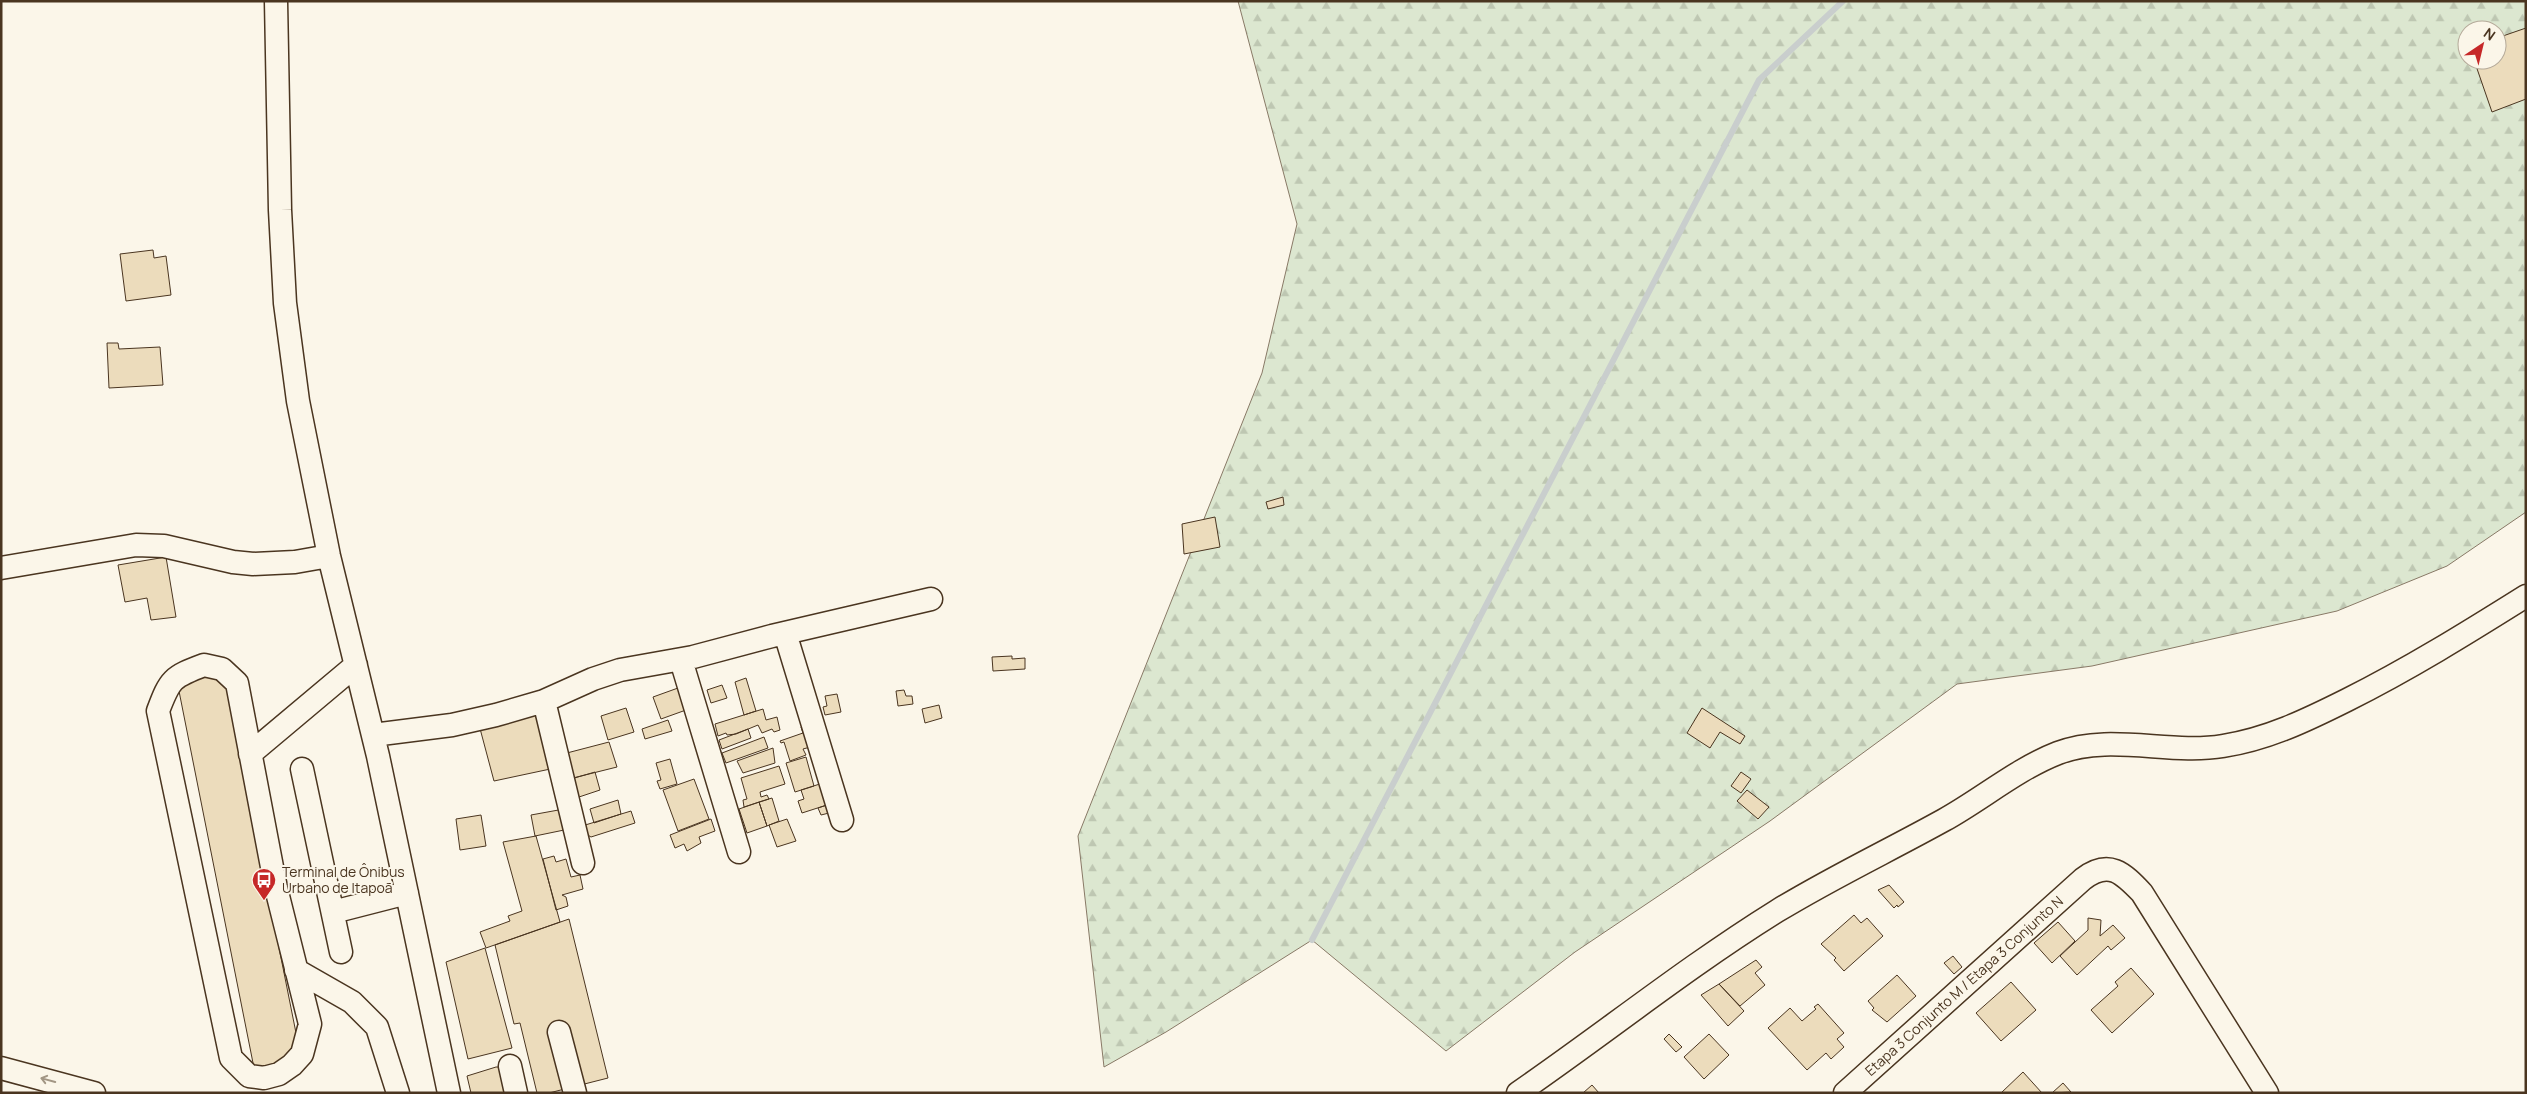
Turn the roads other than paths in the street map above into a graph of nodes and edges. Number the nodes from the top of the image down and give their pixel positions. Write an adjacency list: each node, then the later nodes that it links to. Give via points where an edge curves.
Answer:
1 (276, 1): 2 (street, via 278,171 285,303 298,400)
2 (329, 556): 3 (street, via 254,564 164,546 136,546); 8 (street)
3 (1, 568)
4 (2526, 596): 28 (street, via 2383,682 2314,717 2262,738 2183,750 2086,745 2057,754 1776,912 1666,985)
5 (931, 598): 6 (street)
6 (785, 633): 7 (street); 13 (street)
7 (681, 660): 9 (street, via 608,674); 14 (street)
8 (356, 665): 10 (street); 11 (street)
9 (544, 701): 10 (street, via 452,725); 15 (street)
10 (373, 735): 16 (street)
11 (250, 754): 19 (street); 19 (street, via 237,683 222,669 204,665 184,672 168,685 158,711 160,721 231,1058 250,1076 264,1078 279,1074 302,1054 310,1024)
12 (302, 769): 17 (street)
13 (842, 820)
14 (740, 852)
15 (583, 863)
16 (407, 893): 17 (street); 25 (street)
17 (333, 912): 18 (street)
18 (341, 952)
19 (296, 970): 24 (street, via 352,1002 376,1027)
20 (559, 1032): 27 (street)
21 (510, 1066): 26 (street)
22 (1, 1068): 23 (street, one-way to 22)
23 (94, 1093)
24 (398, 1093)
25 (449, 1093)
26 (516, 1093)
27 (575, 1093)
28 (1518, 1093)
29 (1845, 1093): 30 (street, Etapa 3 Conjunto M / Etapa 3 Conjunto N, via 2083,879 2098,870 2114,870 2123,874 2142,893)
30 (2267, 1093)

